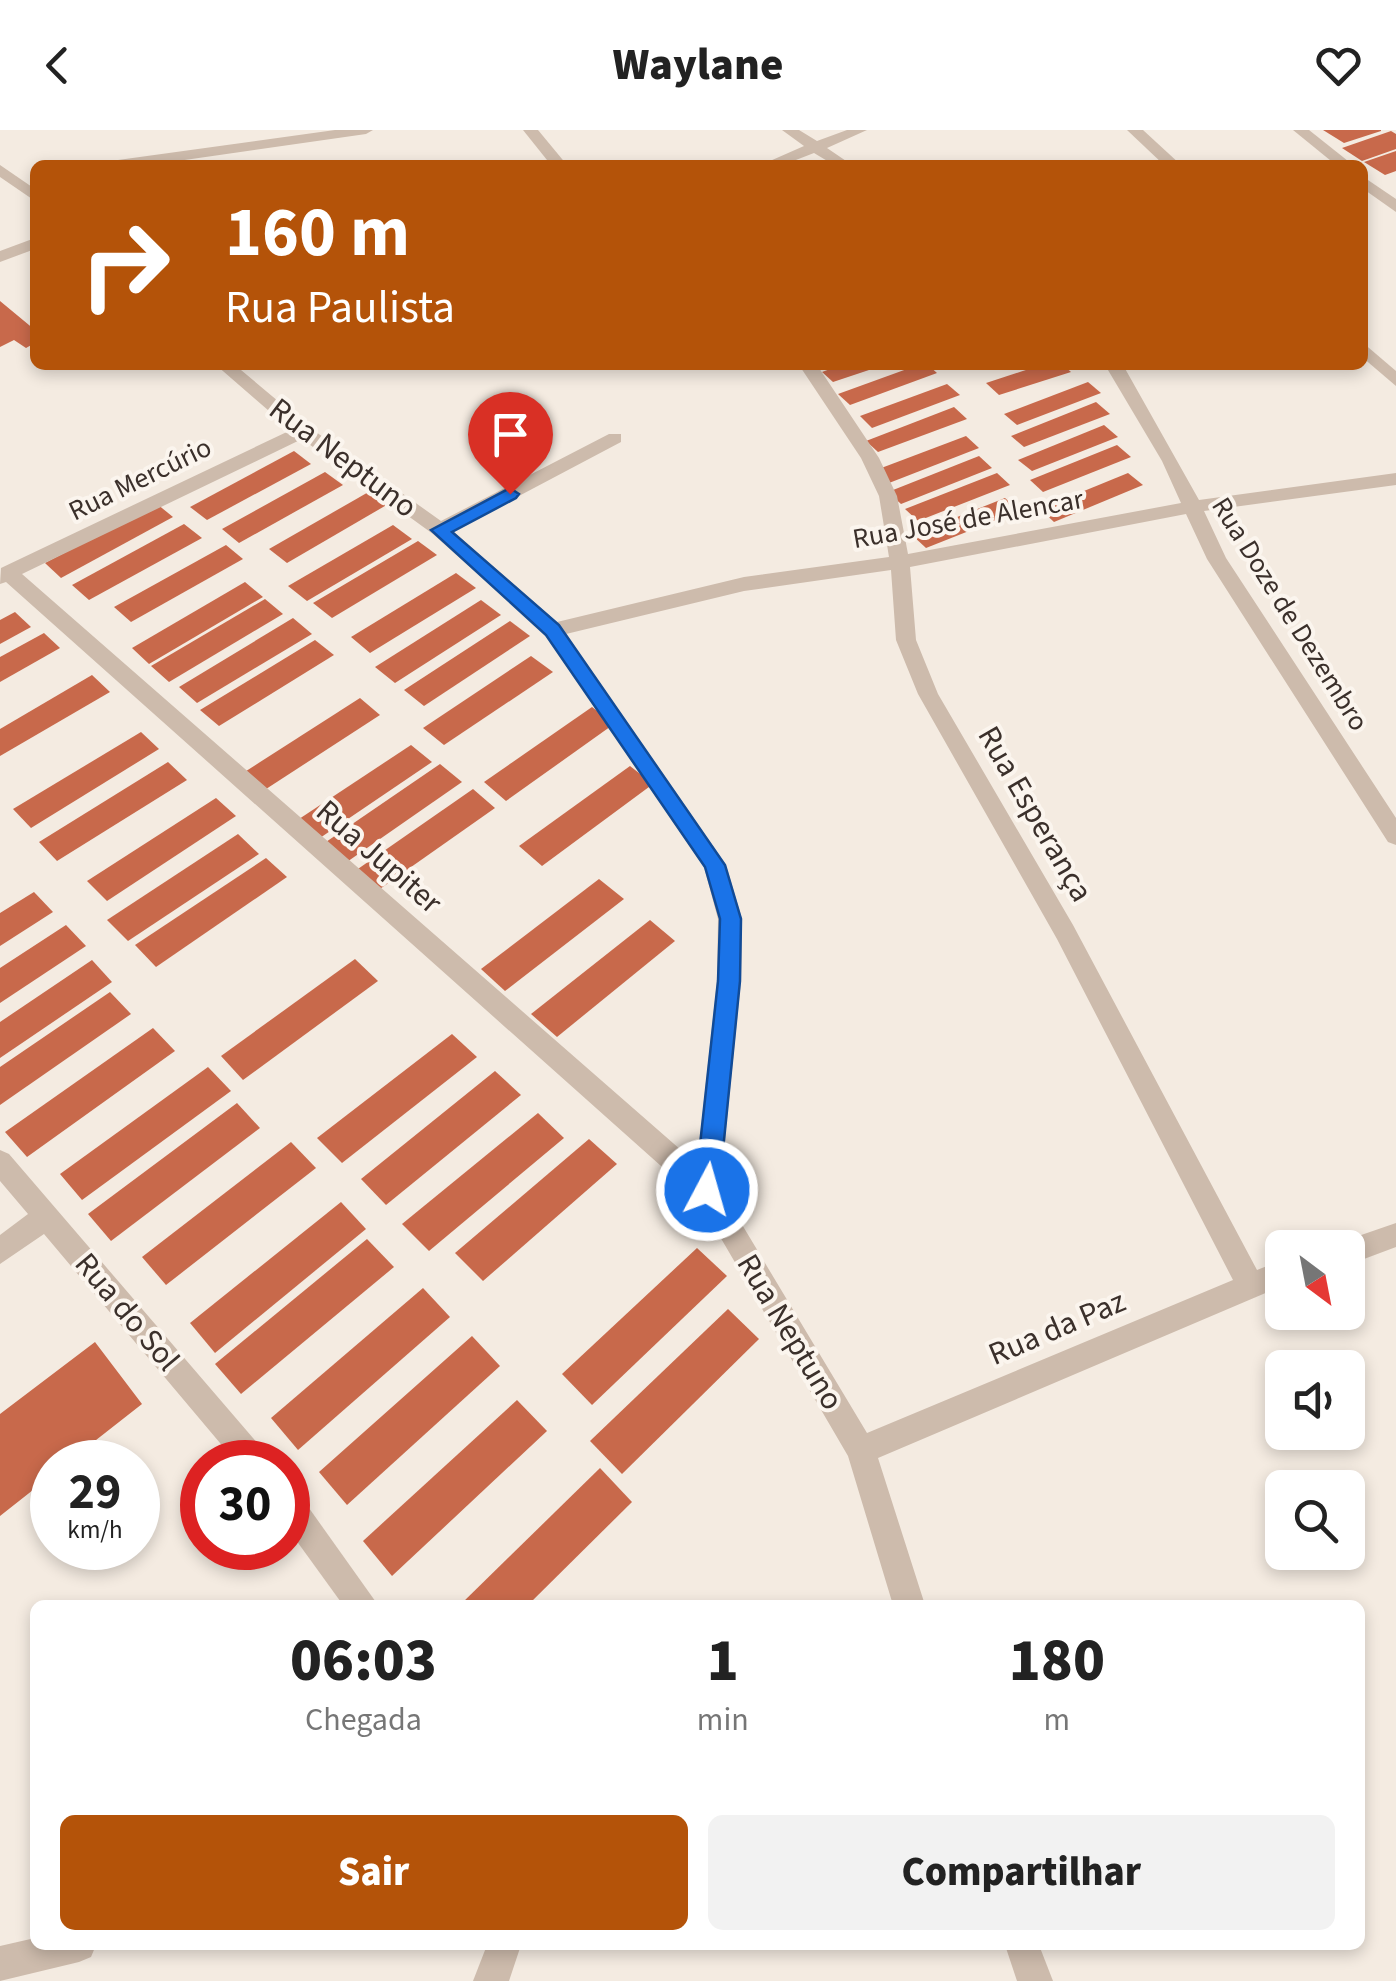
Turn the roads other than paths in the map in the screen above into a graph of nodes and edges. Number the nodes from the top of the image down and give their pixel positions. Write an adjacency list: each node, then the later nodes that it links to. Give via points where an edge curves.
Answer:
1 (366, 130): 8 (street)
2 (530, 130): 9 (street)
3 (789, 130): 7 (street)
4 (860, 130): 7 (street)
5 (1134, 130): 12 (street)
6 (1300, 130): 13 (street)
7 (810, 146): 10 (street); 11 (street)
8 (153, 160)
9 (555, 160)
10 (780, 160)
11 (835, 160)
12 (1167, 160)
13 (1338, 160)
14 (0, 170): 16 (street)
15 (30, 178): 16 (street)
16 (16, 179): 18 (street)
17 (1368, 185): 19 (street)
18 (30, 192)
19 (1396, 207)
20 (30, 245): 21 (street)
21 (0, 258)
22 (1368, 353): 26 (street)
23 (231, 370): 27 (street, Rua Neptuno)
24 (811, 370): 32 (street, Rua Esperança, via 888,496)
25 (1117, 370): 30 (street, Rua Doze de Dezembro)
26 (1396, 381)
27 (303, 430): 31 (street, Rua Neptuno); 33 (street, Rua Mercúrio)
28 (615, 438): 31 (street)
29 (1396, 479): 30 (street, Rua José de Alencar)
30 (1190, 507): 32 (street, Rua José de Alencar); 35 (street, Rua Doze de Dezembro, via 1217,560)
31 (440, 530): 34 (street, Rua Neptuno)
32 (900, 562): 34 (street, Rua José de Alencar, via 744,584); 43 (street, Rua Esperança, via 906,640 928,694 1065,932)
33 (4, 575): 37 (street, Rua Jupiter)
34 (552, 630): 37 (street, Rua Neptuno, via 696,834 715,865 730,919)
35 (1396, 836)
36 (0, 1162): 38 (street, Rua do Sol)
37 (707, 1190): 45 (street, Rua Neptuno)
38 (46, 1216): 41 (street); 44 (street, Rua do Sol)
39 (1396, 1236): 40 (street)
40 (1365, 1246)
41 (0, 1251)
42 (1265, 1279): 43 (street, Rua da Paz)
43 (1250, 1284): 45 (street, Rua da Paz)
44 (236, 1440)
45 (861, 1450): 48 (street, Rua Neptuno)
46 (310, 1535): 47 (street)
47 (358, 1600)
48 (907, 1600)
49 (58, 1950): 52 (street)
50 (502, 1950): 53 (street)
51 (1024, 1950): 54 (street)
52 (0, 1964)
53 (491, 1981)
54 (1035, 1981)

